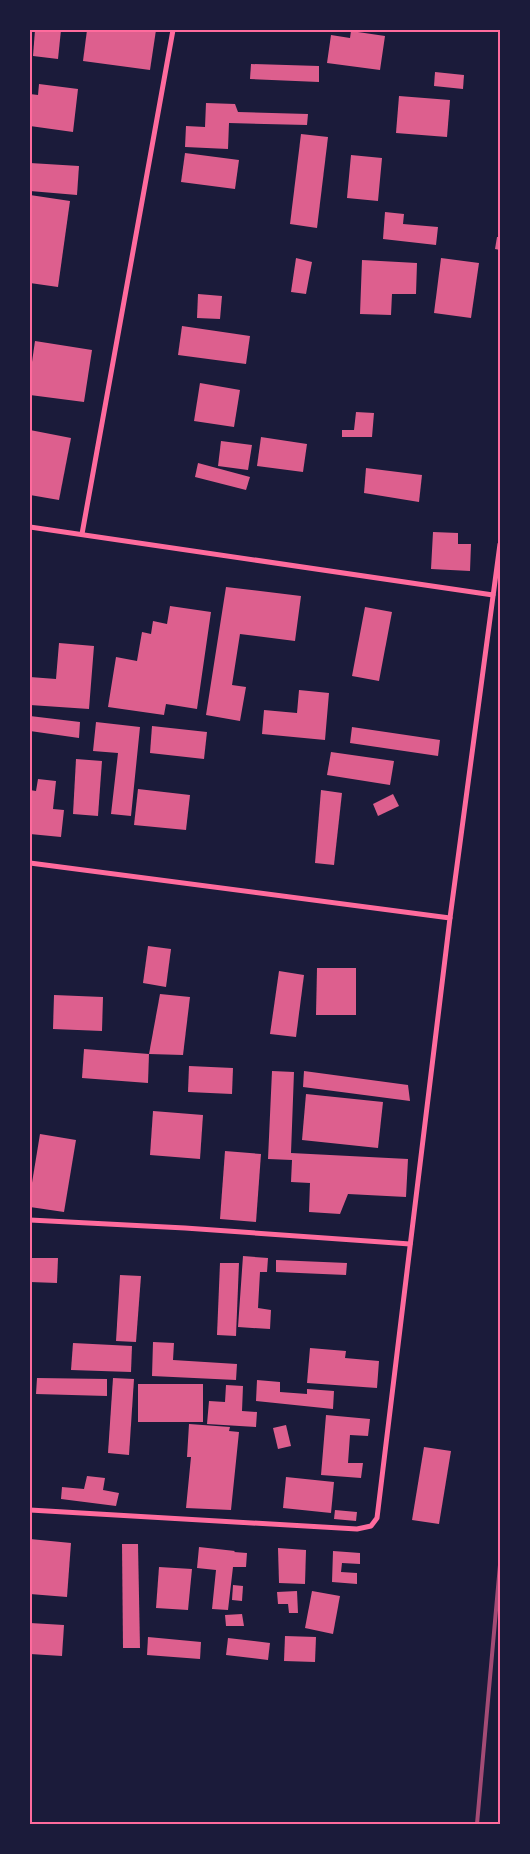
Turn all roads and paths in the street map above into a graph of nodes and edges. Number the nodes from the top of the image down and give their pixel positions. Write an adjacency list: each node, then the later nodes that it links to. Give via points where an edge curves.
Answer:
1 (172, 30): 3 (street)
2 (30, 527): 3 (street)
3 (82, 534): 5 (street)
4 (500, 544): 5 (street)
5 (493, 595): 7 (street)
6 (30, 863): 7 (street)
7 (450, 918): 9 (street)
8 (30, 1220): 9 (street)
9 (410, 1244): 10 (street, via 377,1518 371,1526 358,1529)
10 (30, 1510)

